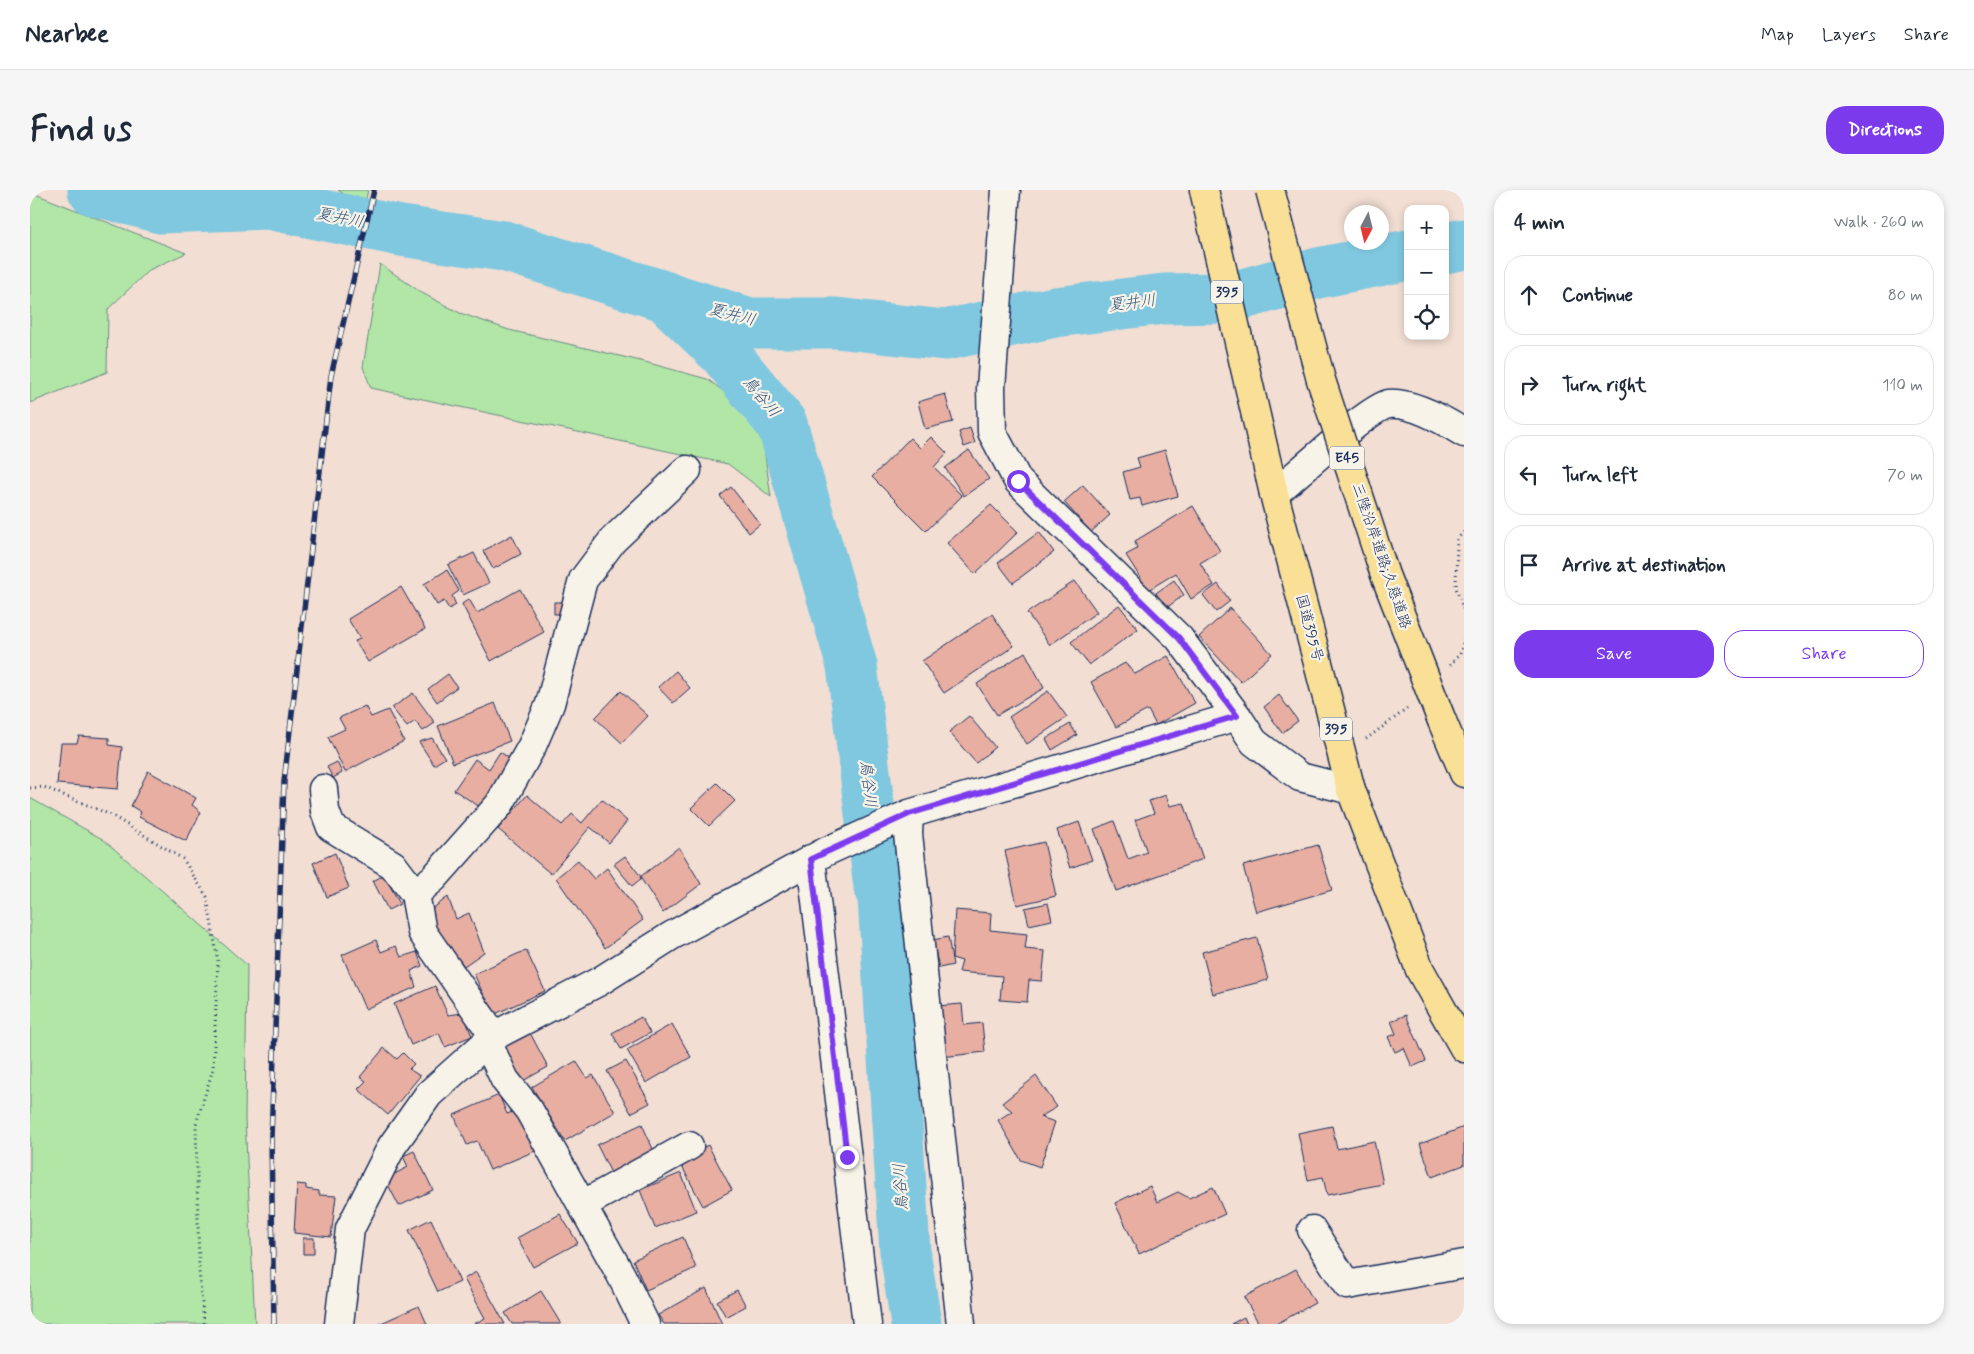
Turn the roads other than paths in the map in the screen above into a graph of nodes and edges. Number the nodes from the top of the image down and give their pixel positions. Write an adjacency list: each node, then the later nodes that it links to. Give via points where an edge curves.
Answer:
1 (1006, 190): 7 (street, via 991,388 992,432 1018,481 1179,638)
2 (1204, 190): 6 (highway, 国道395号 / 395)
3 (1270, 190): 8 (highway, 三陸沿岸道路;久慈道路 / E45, bridge, via 1324,389 1385,575)
4 (1464, 433): 6 (street, via 1410,406 1388,404 1360,421)
5 (687, 470): 13 (street, via 613,540 583,580 550,704 532,746 499,805 462,849)
6 (1274, 494): 10 (highway, 国道395号 / 395)
7 (1237, 716): 10 (street, via 1254,742 1300,777); 11 (street)
8 (1464, 773)
9 (323, 789): 13 (street, via 325,811 331,827 393,865)
10 (1350, 790): 15 (highway, 国道395号 / 395, via 1420,970)
11 (899, 818): 12 (street); 23 (street, via 908,834)
12 (818, 856): 14 (street, via 671,936 600,981); 22 (street)
13 (415, 894): 14 (street, via 422,932)
14 (494, 1036): 17 (street, via 490,1048 505,1080 528,1110); 20 (street, via 429,1094 392,1146 350,1229)
15 (1464, 1048)
16 (689, 1146): 17 (street)
17 (582, 1206): 21 (street, via 622,1275)
18 (1312, 1230): 19 (street, via 1347,1285)
19 (1464, 1264)
20 (339, 1324)
21 (645, 1324)
22 (867, 1324)
23 (961, 1324)

